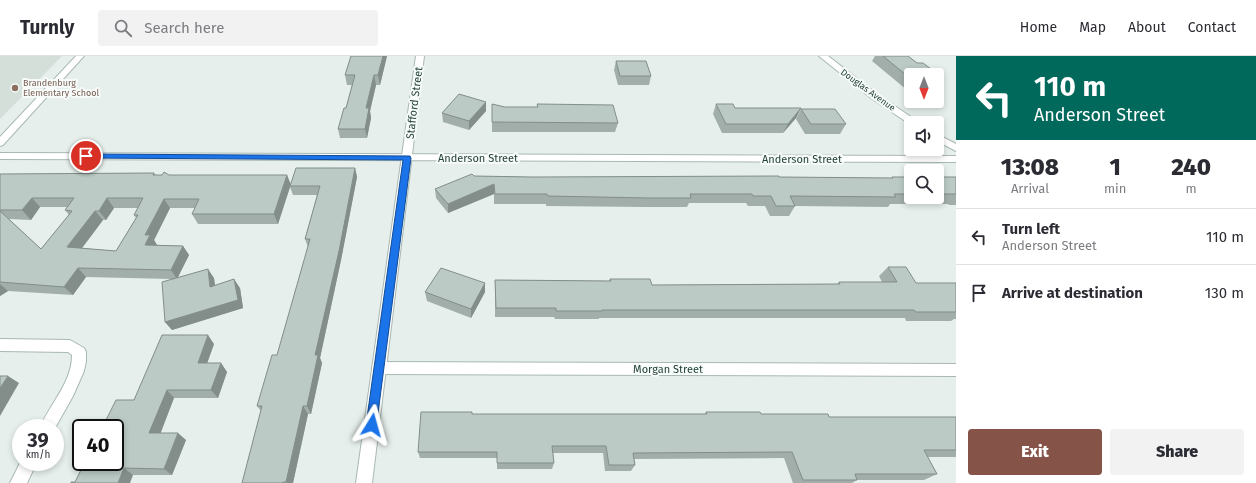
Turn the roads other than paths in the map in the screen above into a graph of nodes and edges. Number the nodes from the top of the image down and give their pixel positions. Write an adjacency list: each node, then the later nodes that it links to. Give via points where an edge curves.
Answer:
1 (80, 56): 6 (street)
2 (420, 56): 9 (street, Stafford Street)
3 (823, 56): 4 (street, Douglas Avenue)
4 (904, 116)
5 (944, 141): 7 (street)
6 (0, 143)
7 (956, 148)
8 (0, 156): 9 (street, Anderson Street)
9 (407, 158): 10 (street, Anderson Street); 12 (street, Stafford Street)
10 (956, 159)
11 (0, 344): 14 (street, via 70,346 79,352 80,360 75,376)
12 (379, 368): 13 (street, Morgan Street); 17 (street, Stafford Street)
13 (956, 370)
14 (52, 419)
15 (24, 471): 16 (street)
16 (18, 483)
17 (364, 483)

